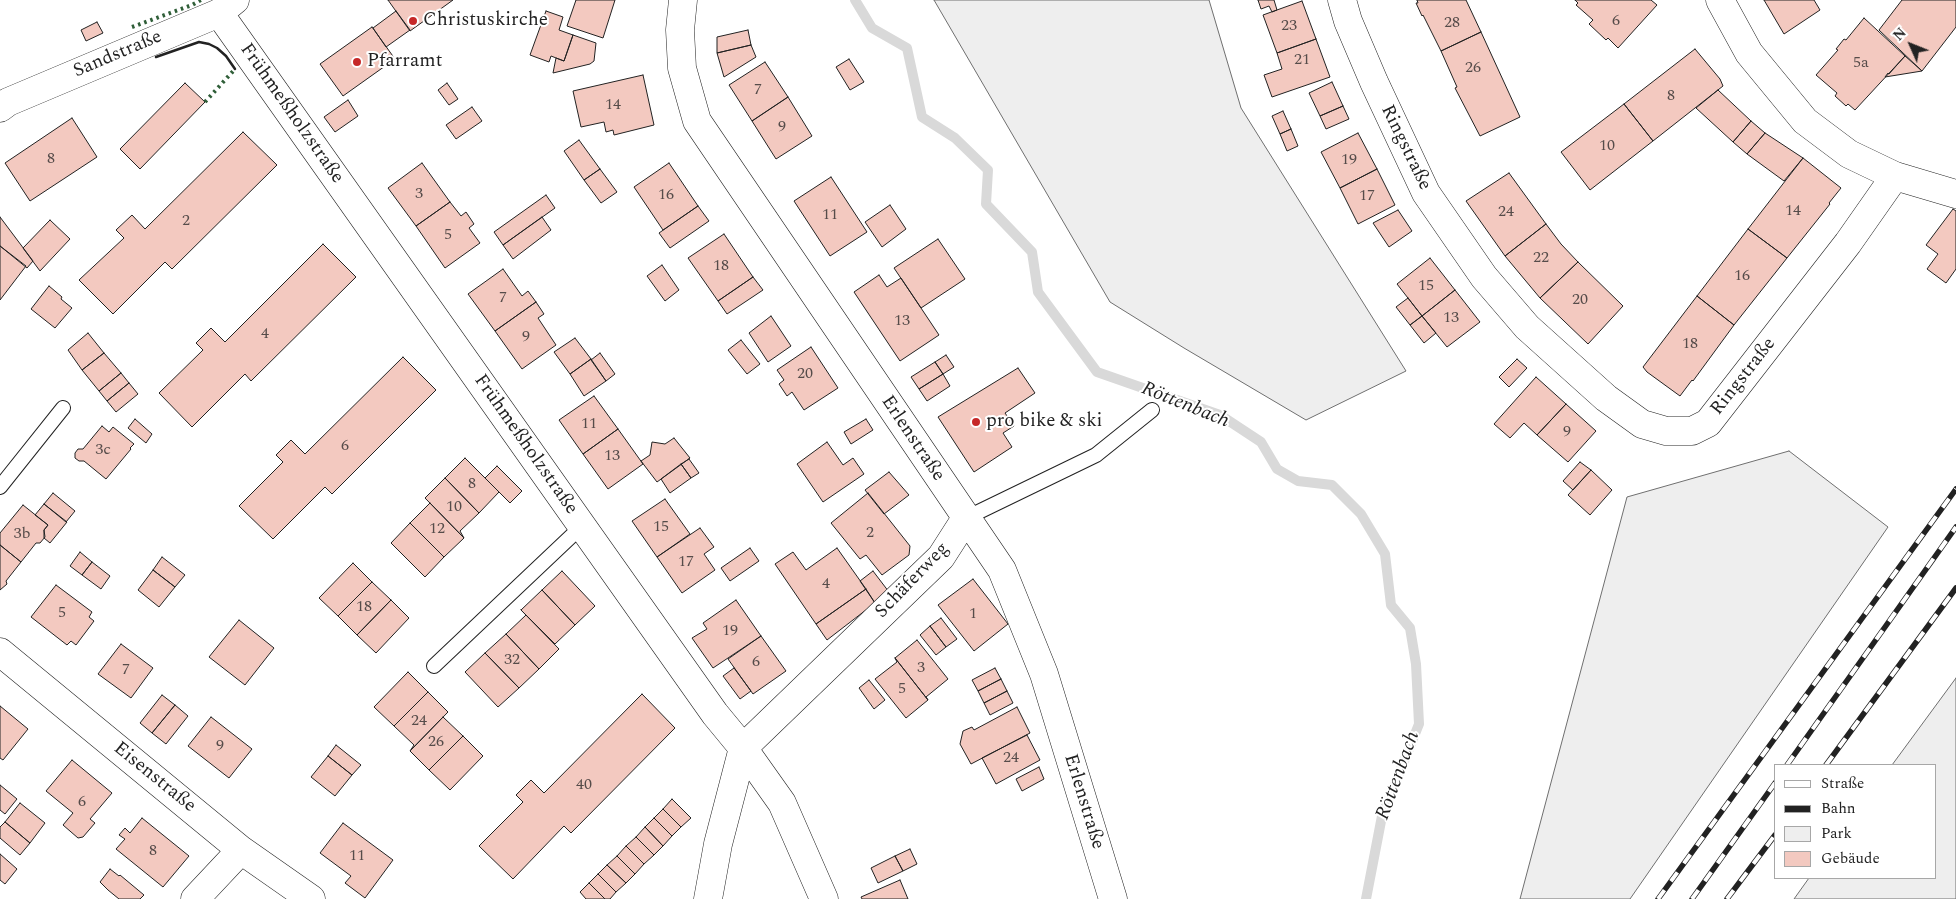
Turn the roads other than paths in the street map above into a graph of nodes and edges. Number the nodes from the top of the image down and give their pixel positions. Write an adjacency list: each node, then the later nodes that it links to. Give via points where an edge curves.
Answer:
1 (683, 0): 11 (street, Erlenstraße, via 680,30 682,68 697,121)
2 (1342, 0): 6 (street, Ringstraße, via 1374,82 1426,193 1484,277 1527,327 1606,398 1642,424 1666,431 1692,431 1708,423 1848,243)
3 (1720, 0): 6 (street, via 1749,53 1805,121 1849,154)
4 (227, 7): 5 (street, Sandstraße); 12 (street, Frühmeßholzstraße)
5 (0, 108)
6 (1895, 176): 7 (street)
7 (1956, 194)
8 (63, 408): 10 (lane)
9 (1152, 410): 11 (lane, via 1096,455)
10 (0, 487)
11 (966, 518): 15 (street, Schäferweg, via 941,557); 21 (street, Erlenstraße, via 1002,570 1044,674)
12 (582, 526): 14 (lane); 15 (street, Frühmeßholzstraße, via 715,714)
13 (0, 652): 16 (street, Eisenstraße)
14 (434, 666)
15 (743, 748): 19 (street, via 718,844); 20 (street, via 782,803)
16 (241, 850): 17 (street); 18 (street, Eisenstraße)
17 (195, 899)
18 (311, 899)
19 (708, 899)
20 (824, 899)
21 (1113, 899)

